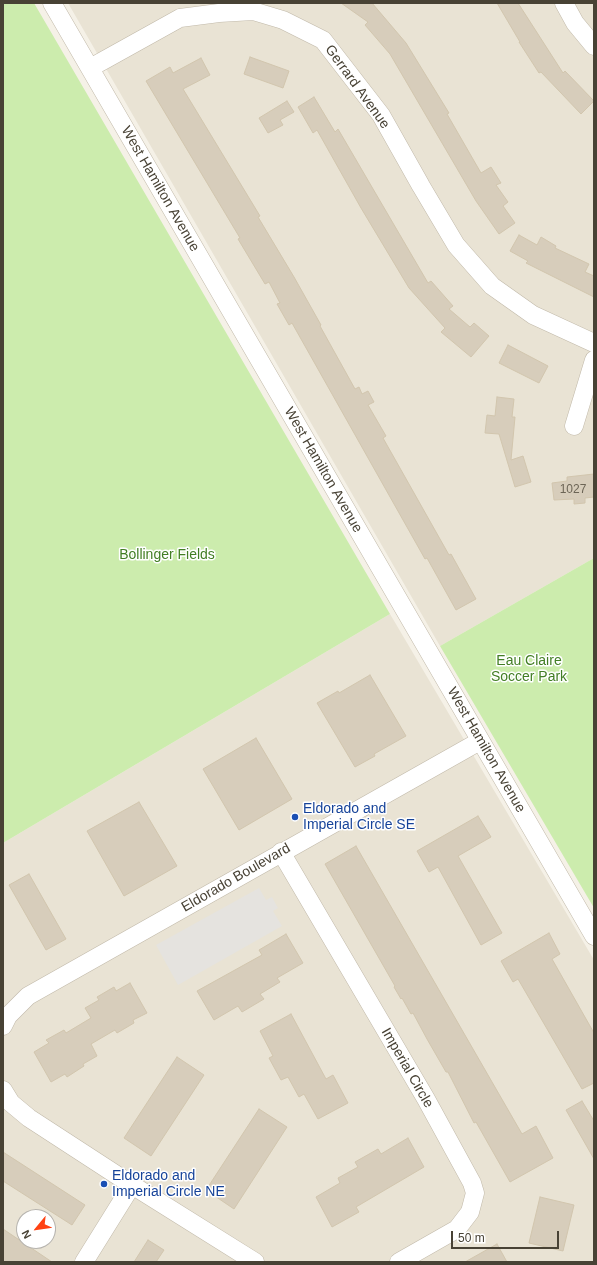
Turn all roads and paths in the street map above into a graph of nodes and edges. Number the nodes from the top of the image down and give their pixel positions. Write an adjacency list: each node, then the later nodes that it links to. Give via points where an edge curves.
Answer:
1 (52, 3): 4 (street, West Hamilton Avenue)
2 (564, 3): 3 (street, via 575,23)
3 (594, 46)
4 (90, 68): 5 (street, Gerrard Avenue, via 180,18 219,13 253,11 282,20 322,40 381,115 456,245 492,286 533,315); 8 (street, West Hamilton Avenue)
5 (594, 343)
6 (594, 360): 7 (street)
7 (574, 426)
8 (480, 741): 9 (street, Eldorado Boulevard); 10 (street, West Hamilton Avenue)
9 (282, 852): 11 (street, Eldorado Boulevard, via 28,996 8,1016); 16 (street, Imperial Circle, via 423,1095 472,1183 475,1193 470,1212 457,1229)
10 (594, 936)
11 (3, 1026)
12 (3, 1090): 13 (street, via 11,1103 29,1118)
13 (132, 1184): 14 (street); 15 (street)
14 (84, 1262)
15 (255, 1262)
16 (399, 1262)

